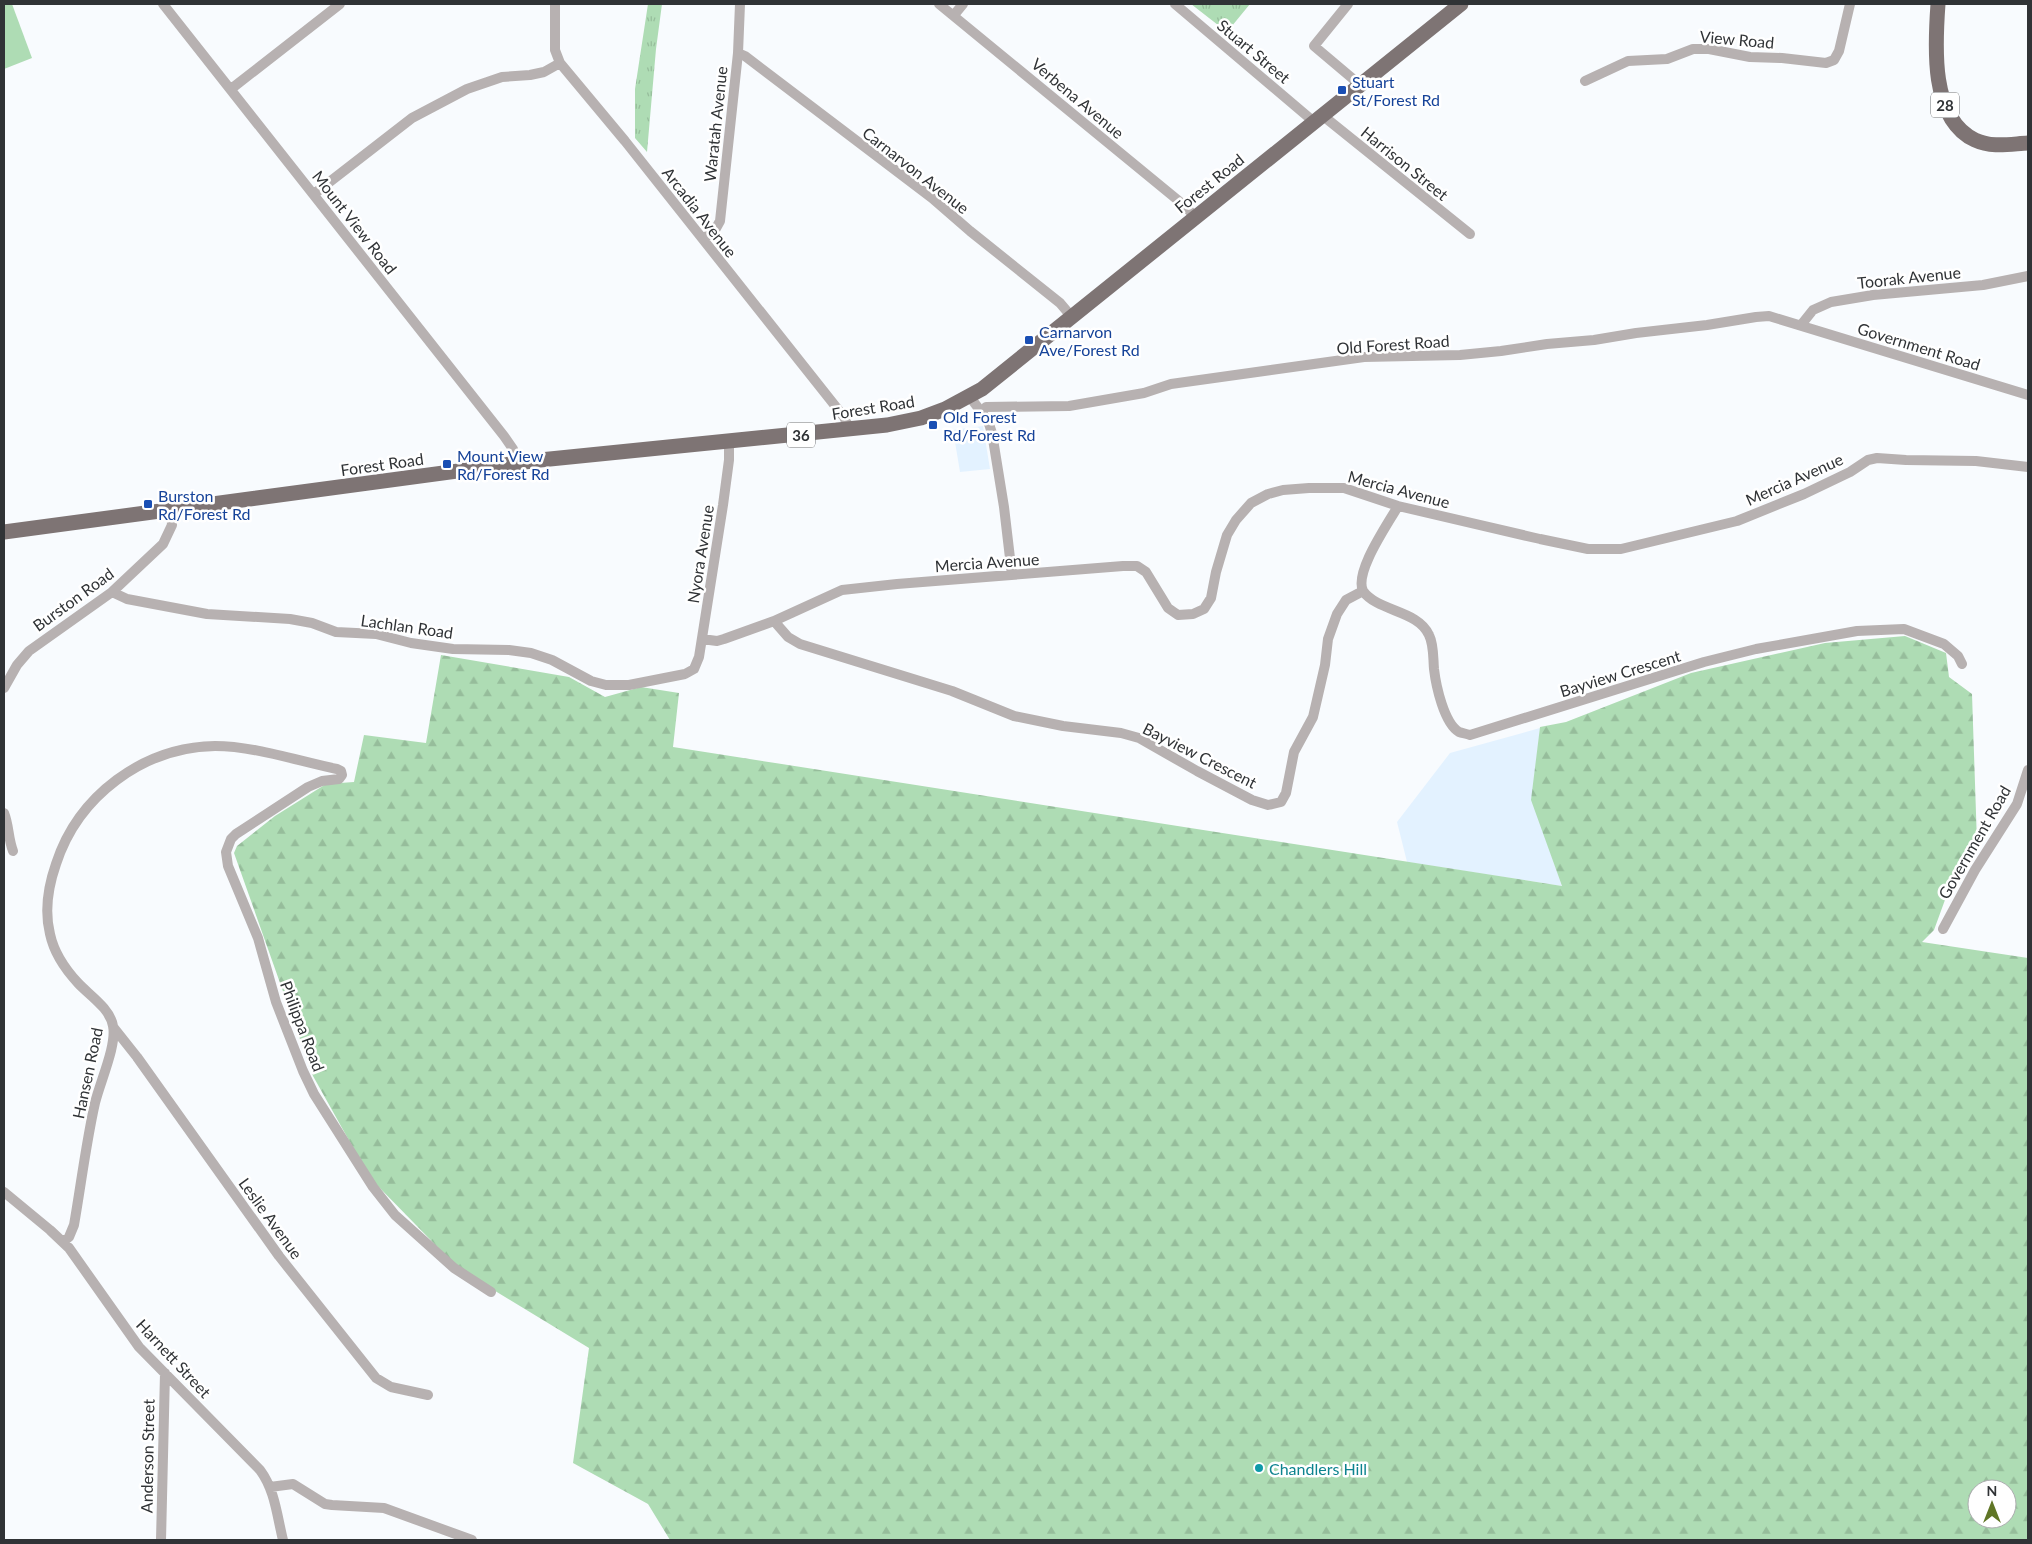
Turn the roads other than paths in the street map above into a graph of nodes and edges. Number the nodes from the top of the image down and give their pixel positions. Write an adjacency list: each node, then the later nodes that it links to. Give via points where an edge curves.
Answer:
1 (163, 4): 17 (street, Mount View Road)
2 (340, 4): 17 (street)
3 (555, 4): 14 (street, Arcadia Avenue, via 556,50)
4 (740, 4): 13 (street, Waratah Avenue)
5 (939, 4): 12 (street, Verbena Avenue)
6 (963, 4): 12 (street)
7 (1175, 4): 18 (street, Stuart Street)
8 (1348, 4): 16 (street, via 1314,46)
9 (1461, 4): 16 (main road, Forest Road / 36)
10 (1850, 4): 15 (street, View Road, via 1839,51 1834,60 1826,63 1693,50 1667,60 1628,61)
11 (1938, 4): 19 (main road, 28, via 1937,63 1946,107 1955,124 1975,140 1987,144)
12 (954, 15): 21 (street, Verbena Avenue)
13 (738, 53): 23 (street, Waratah Avenue, via 720,221 715,230); 25 (street, Carnarvon Avenue, via 932,198 1060,303)
14 (560, 63): 20 (street, via 544,72 502,78 459,93 412,118); 23 (street, Arcadia Avenue)
15 (1585, 81)
16 (1360, 84): 18 (main road, Forest Road / 36)
17 (232, 89): 20 (street, Mount View Road)
18 (1317, 118): 21 (main road, Forest Road / 36); 22 (street, Harrison Street)
19 (2028, 143)
20 (314, 194): 33 (street, Mount View Road, via 504,436)
21 (1195, 217): 25 (main road, Forest Road / 36)
22 (1470, 234)
23 (703, 239): 31 (street, Arcadia Avenue, via 844,417)
24 (2028, 276): 26 (street, Toorak Avenue, via 1983,285 1831,302 1813,310)
25 (1071, 316): 27 (main road, Forest Road / 36)
26 (1801, 325): 28 (street, Government Road); 29 (street, Old Forest Road, via 1769,316 1756,316 1501,351 1364,357 1171,384 1144,393 1069,406)
27 (976, 393): 29 (street); 30 (street); 31 (main road, Forest Road / 36, via 921,418)
28 (2028, 395)
29 (986, 407): 30 (street)
30 (988, 421): 38 (street)
31 (850, 430): 32 (main road, Forest Road / 36)
32 (729, 442): 33 (main road, Forest Road / 36); 42 (street, Nyora Avenue, via 723,505)
33 (517, 463): 36 (main road, Forest Road / 36)
34 (2028, 468): 35 (street, Mercia Avenue, via 1976,461 1877,458 1804,494 1737,521 1621,549 1588,549)
35 (1398, 506): 38 (street, Mercia Avenue, via 1344,488 1283,490 1268,494 1251,503 1231,527 1211,598 1204,608 1193,614 1178,615 1168,608 1146,572 1137,566); 39 (street, via 1369,558 1362,575 1360,586)
36 (171, 510): 37 (main road, Forest Road / 36); 40 (street, Burston Road, via 172,524 163,544)
37 (4, 532)
38 (1012, 575): 41 (street, Mercia Avenue, via 842,590)
39 (1363, 591): 41 (street, Bayview Crescent, via 1346,600 1337,614 1328,639 1313,717 1294,752 1286,793 1281,802 1268,805 1196,771 1139,738 1014,716 952,691 800,644 788,637); 43 (street, Bayview Crescent, via 1372,600 1416,622 1428,633 1442,705 1450,723 1458,731 1470,735 1704,662 1857,631 1904,629 1944,644)
40 (112, 592): 44 (street, Lachlan Road, via 127,599 207,614 297,620 336,632 376,634 412,643 524,652 545,657 586,679 606,685 628,685 685,674); 45 (street, Burston Road, via 34,647 17,665)
41 (774, 621): 42 (street, Mercia Avenue, via 717,641)
42 (702, 639): 44 (street, Nyora Avenue)
43 (1962, 664)
44 (694, 669)
45 (4, 688)
46 (2028, 770): 50 (street, Government Road, via 2017,804 1975,870)
47 (342, 773): 51 (street, Hansen Road, via 337,769 240,748 188,748 134,768 87,806 58,857 48,891 47,914 50,936 59,958 108,1013); 54 (street, Philippa Road, via 339,779 322,781 302,791 236,834 226,852 228,866 261,947 276,1002 303,1071 320,1104 373,1188 395,1215 454,1268)
48 (4, 813): 49 (street)
49 (13, 851)
50 (1943, 929)
51 (114, 1028): 53 (street, Hansen Road, via 95,1103 74,1225); 56 (street, Leslie Avenue, via 289,1270 376,1378 392,1387)
52 (4, 1192): 53 (street)
53 (63, 1242): 55 (street, Harnett Street, via 134,1341)
54 (491, 1292)
55 (165, 1373): 57 (street, Harnett Street, via 260,1470); 58 (street, Anderson Street)
56 (428, 1395)
57 (270, 1487): 59 (street, Harnett Street); 60 (street, via 293,1484 325,1504 384,1508)
58 (161, 1540)
59 (283, 1540)
60 (472, 1540)

